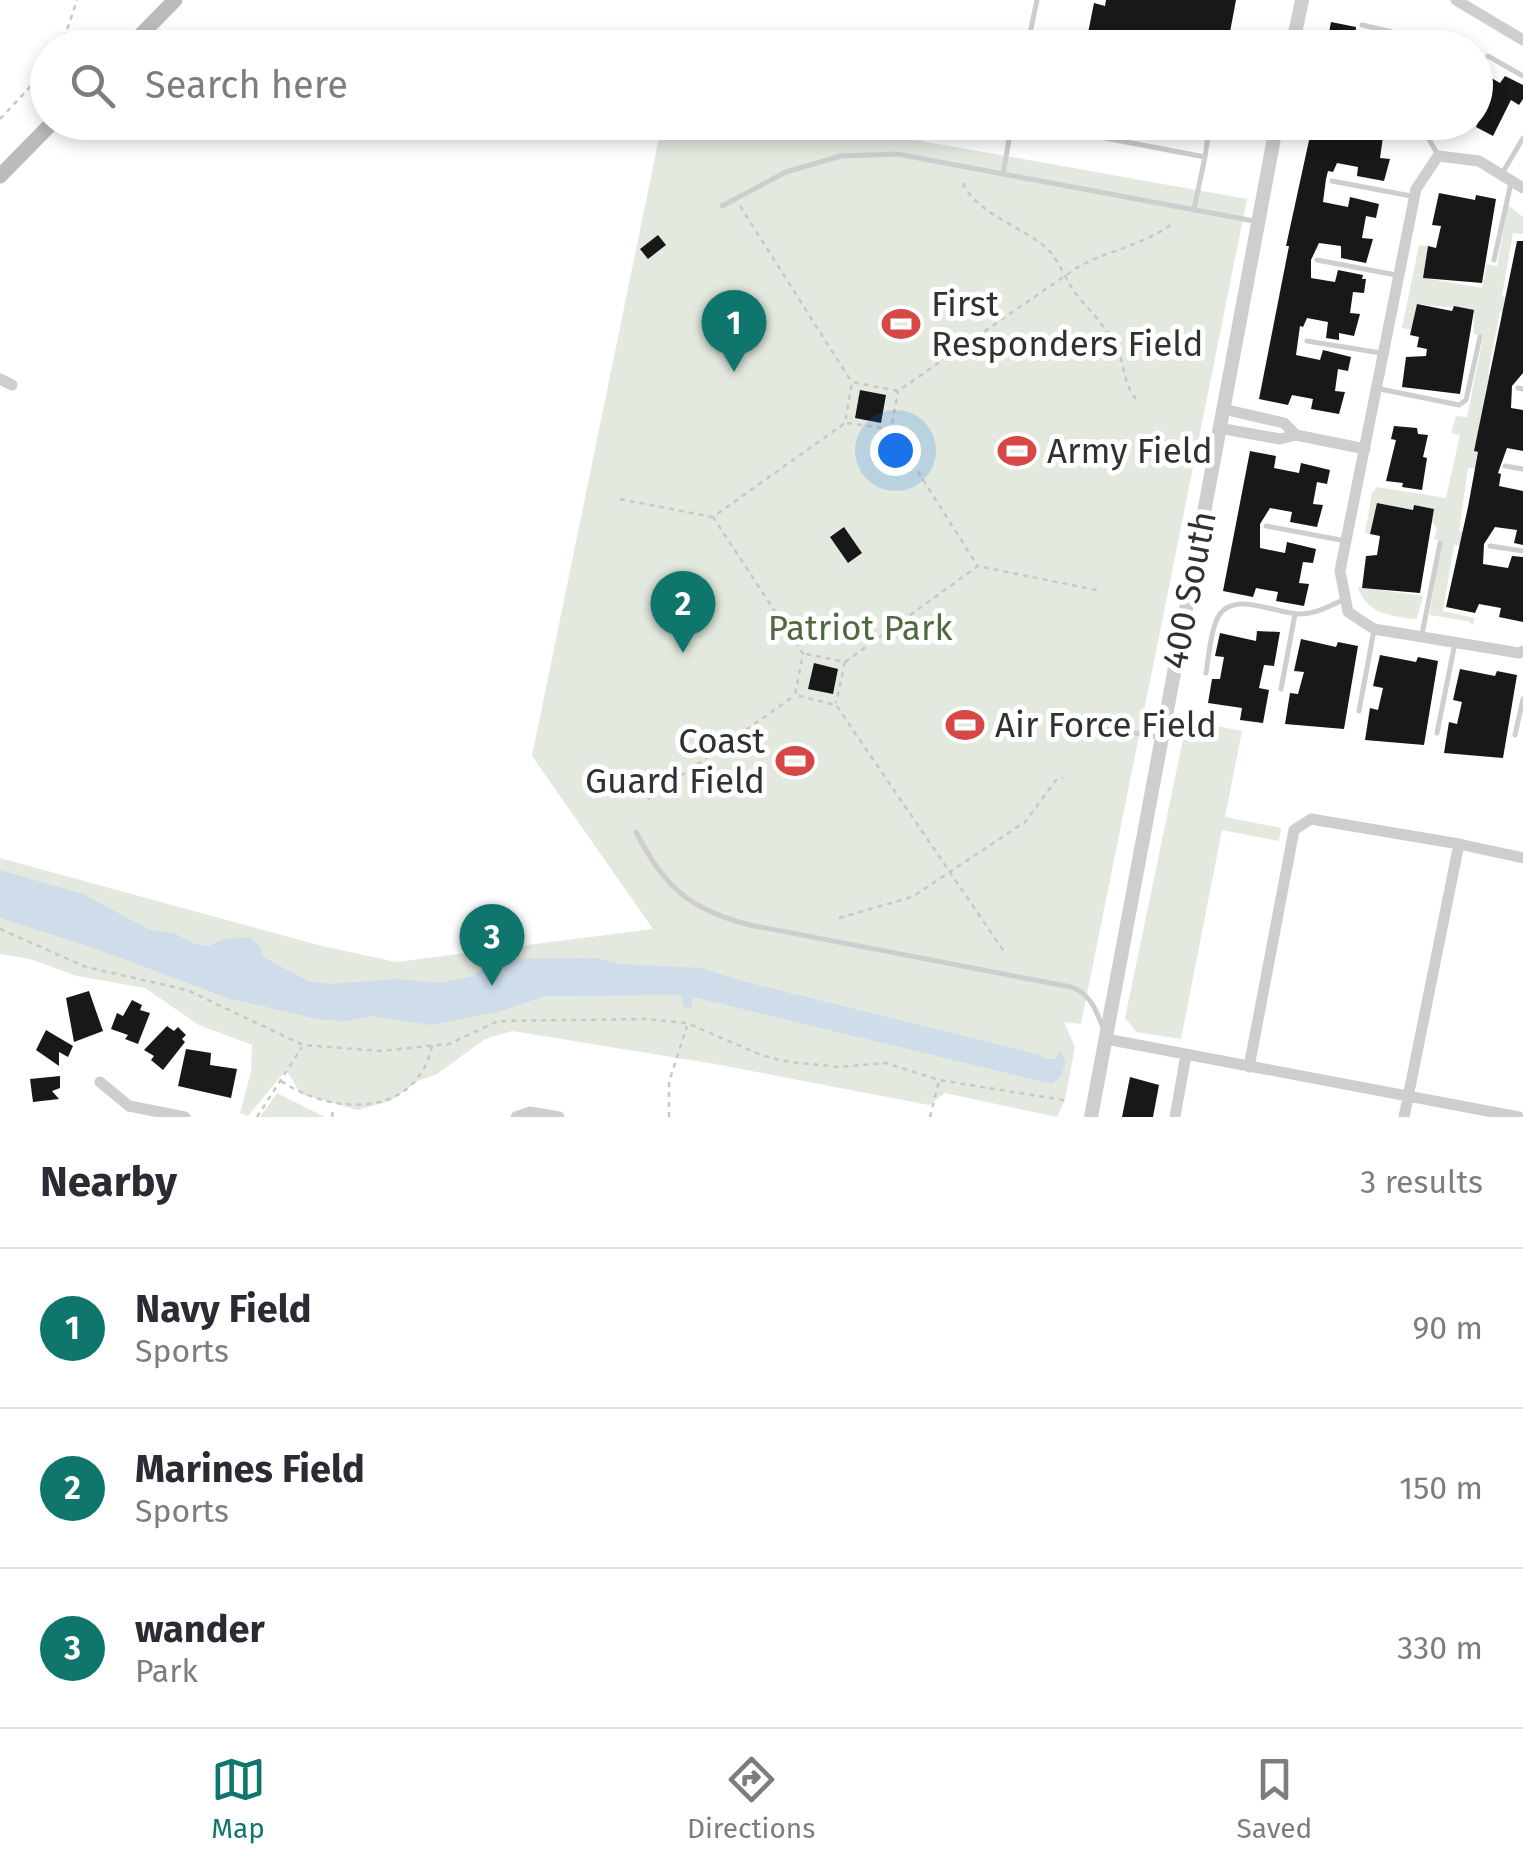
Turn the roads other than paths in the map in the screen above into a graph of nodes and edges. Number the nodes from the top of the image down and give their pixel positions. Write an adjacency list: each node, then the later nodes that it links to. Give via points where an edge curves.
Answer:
1 (174, 0): 6 (main road)
2 (1037, 0): 7 (lane)
3 (1302, 0): 8 (street)
4 (1456, 0): 10 (street)
5 (1362, 25): 9 (lane)
6 (145, 30)
7 (1031, 30)
8 (1296, 30)
9 (1384, 30)
10 (1523, 40)
11 (1493, 59): 12 (lane)
12 (1523, 76)
13 (1523, 138): 25 (lane)
14 (35, 140): 23 (main road)
15 (1009, 140): 22 (lane)
16 (1121, 140): 21 (lane)
17 (1207, 140): 21 (lane)
18 (1273, 140): 29 (street, 400 South)
19 (1429, 140): 20 (lane)
20 (1438, 156): 25 (street, via 1479,161); 26 (street)
21 (1205, 157): 28 (lane)
22 (1004, 174): 27 (lane, via 896,154 841,156 786,172); 28 (lane)
23 (0, 176)
24 (1332, 181): 26 (lane)
25 (1512, 181): 31 (lane)
26 (1414, 196): 32 (street)
27 (722, 206)
28 (1194, 209): 29 (lane)
29 (1257, 221): 37 (street, 400 South)
30 (1317, 260): 32 (lane)
31 (1494, 260)
32 (1399, 276): 35 (street)
33 (1480, 337): 36 (lane, via 1466,400 1459,405)
34 (1307, 341): 35 (lane)
35 (1384, 353): 36 (street)
36 (1376, 389): 40 (street)
37 (1223, 410): 38 (street, 400 South); 39 (street, via 1284,423)
38 (1220, 428): 39 (street, via 1280,439); 61 (street, 400 South)
39 (1296, 434): 40 (street)
40 (1365, 449): 44 (street)
41 (1505, 466): 42 (lane)
42 (1523, 469)
43 (1266, 526): 44 (lane)
44 (1346, 541): 48 (street, via 1340,571)
45 (1440, 544): 51 (lane)
46 (1490, 546): 47 (lane)
47 (1523, 551)
48 (1347, 606): 49 (lane); 50 (street)
49 (1295, 614): 54 (lane, via 1236,603 1224,609); 55 (lane)
50 (1374, 628): 51 (street); 57 (lane)
51 (1422, 636): 52 (street)
52 (1455, 642): 53 (street); 59 (lane)
53 (1522, 655)
54 (1206, 673)
55 (1281, 689)
56 (1523, 699): 60 (lane)
57 (1359, 711)
58 (1099, 727): 61 (lane)
59 (1436, 733)
60 (1515, 735)
61 (1161, 737): 65 (street, 400 South)
62 (636, 832): 65 (lane, via 682,898 726,919 1084,991)
63 (1460, 844): 64 (street); 67 (street, via 1311,819 1294,830); 69 (street)
64 (1523, 858)
65 (1106, 1039): 66 (street); 73 (street, 400 South)
66 (1186, 1055): 67 (street); 74 (street)
67 (1249, 1066): 69 (street)
68 (100, 1082): 71 (street, via 129,1106)
69 (1410, 1096): 75 (street); 76 (street)
70 (517, 1116): 72 (street)
71 (185, 1117)
72 (559, 1117)
73 (1091, 1117)
74 (1175, 1117)
75 (1404, 1117)
76 (1519, 1117)

